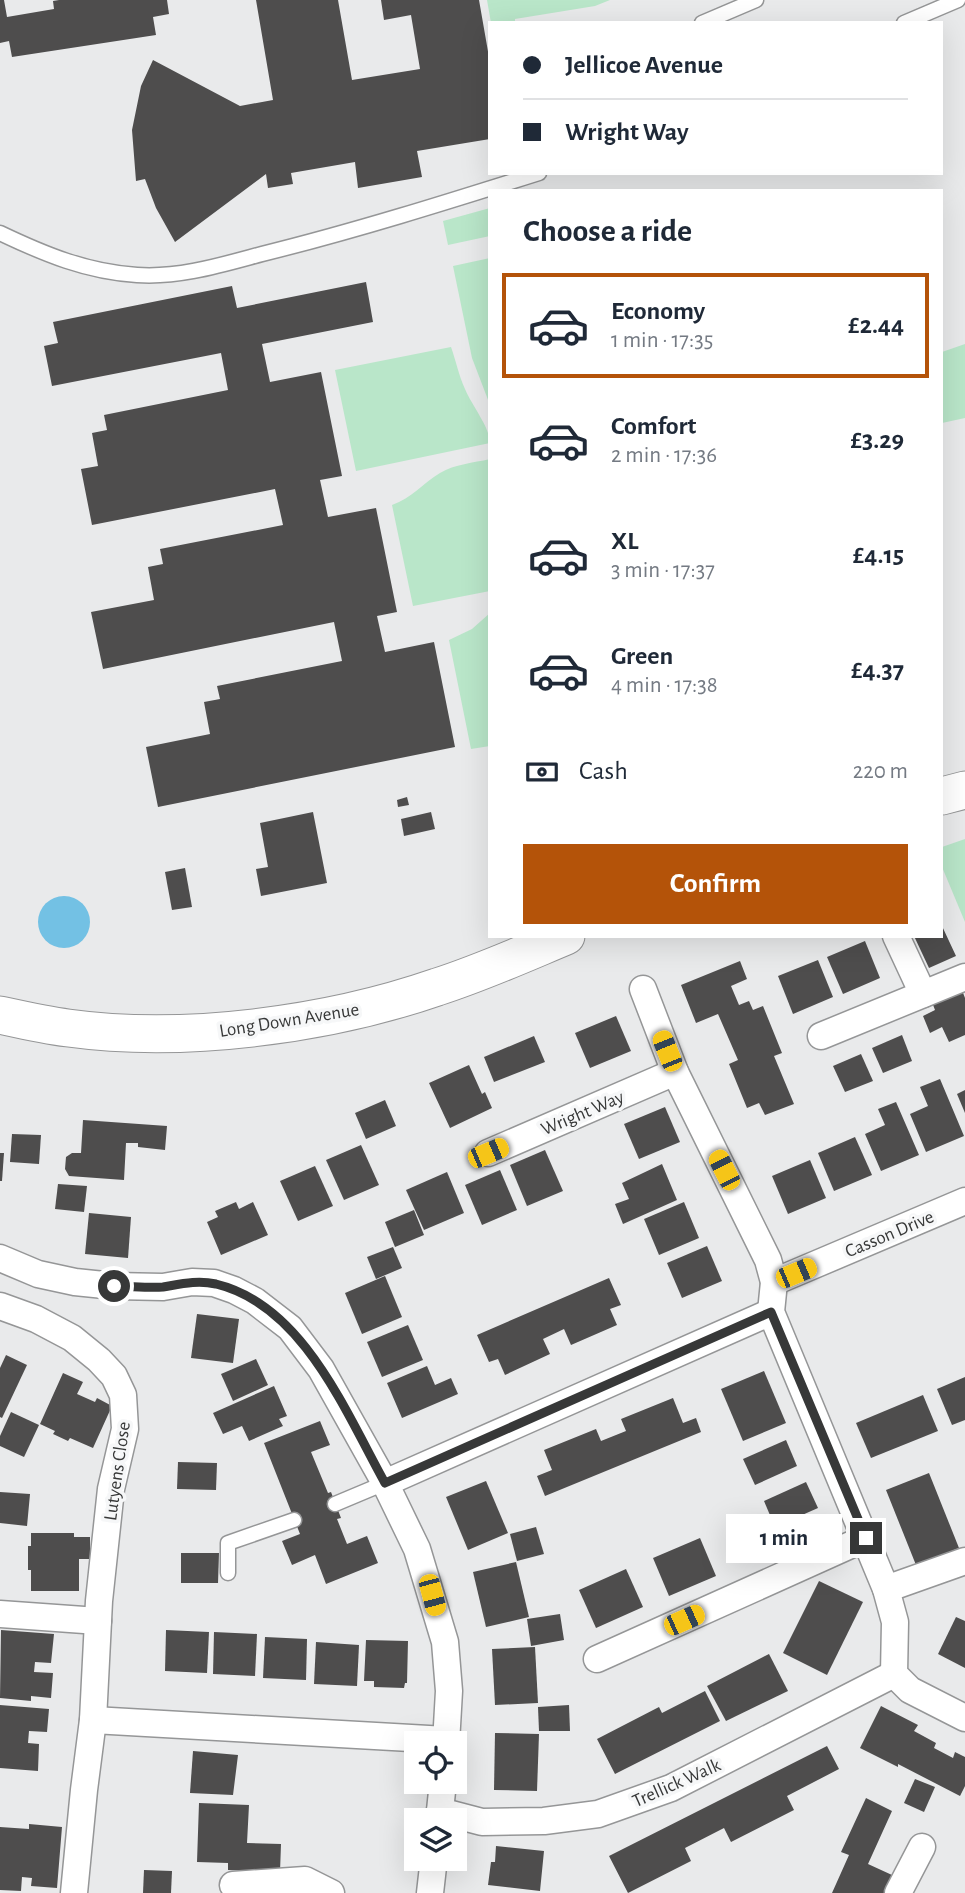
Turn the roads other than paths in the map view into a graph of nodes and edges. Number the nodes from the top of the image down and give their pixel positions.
1 (755, 0) edge
2 (958, 0) edge
3 (707, 21) edge
4 (909, 21) edge
5 (533, 175) edge
6 (488, 189) edge
7 (488, 189) edge
8 (0, 233) edge
9 (965, 790) edge
10 (943, 796) edge
11 (561, 938) edge
12 (897, 938) edge
13 (965, 977) edge
14 (643, 989) dead end
15 (923, 994) junction
16 (0, 1015) edge
17 (821, 1036) dead end
18 (675, 1072) junction
19 (488, 1153) dead end
20 (965, 1201) edge
21 (0, 1258) edge
22 (774, 1282) junction
23 (0, 1306) edge
24 (771, 1312) junction
25 (385, 1483) junction
26 (335, 1504) dead end
27 (294, 1520) dead end
28 (866, 1538) junction
29 (965, 1561) edge
30 (228, 1573) dead end
31 (886, 1589) junction
32 (0, 1614) edge
33 (99, 1621) junction
34 (597, 1659) dead end
35 (894, 1674) junction
36 (965, 1718) edge
37 (93, 1720) junction
38 (447, 1731) edge
39 (404, 1739) edge
40 (467, 1820) edge
41 (922, 1847) dead end
42 (433, 1871) edge
43 (233, 1885) dead end
44 (74, 1893) edge
45 (331, 1893) edge
46 (430, 1893) edge
47 (898, 1893) edge

1 - 3 lane
2 - 4 lane
5 - 6 lane
7 - 8 lane
9 - 10 street
11 - 16 street, Long Down Avenue
12 - 15 street
13 - 15 street
14 - 18 street
15 - 17 street
18 - 19 street, Wright Way
18 - 22 street
20 - 22 street, Casson Drive
21 - 25 street
22 - 24 street
23 - 33 street, Lutyens Close
24 - 25 street
24 - 28 street
25 - 26 lane
25 - 38 street
27 - 30 lane
28 - 31 street
28 - 34 street
29 - 31 street
31 - 35 street
32 - 33 street
33 - 37 street, Lutyens Close
35 - 36 street
35 - 40 street, Trellick Walk
37 - 39 street
37 - 44 street, Lutyens Close
41 - 47 street
42 - 46 street
43 - 45 street

